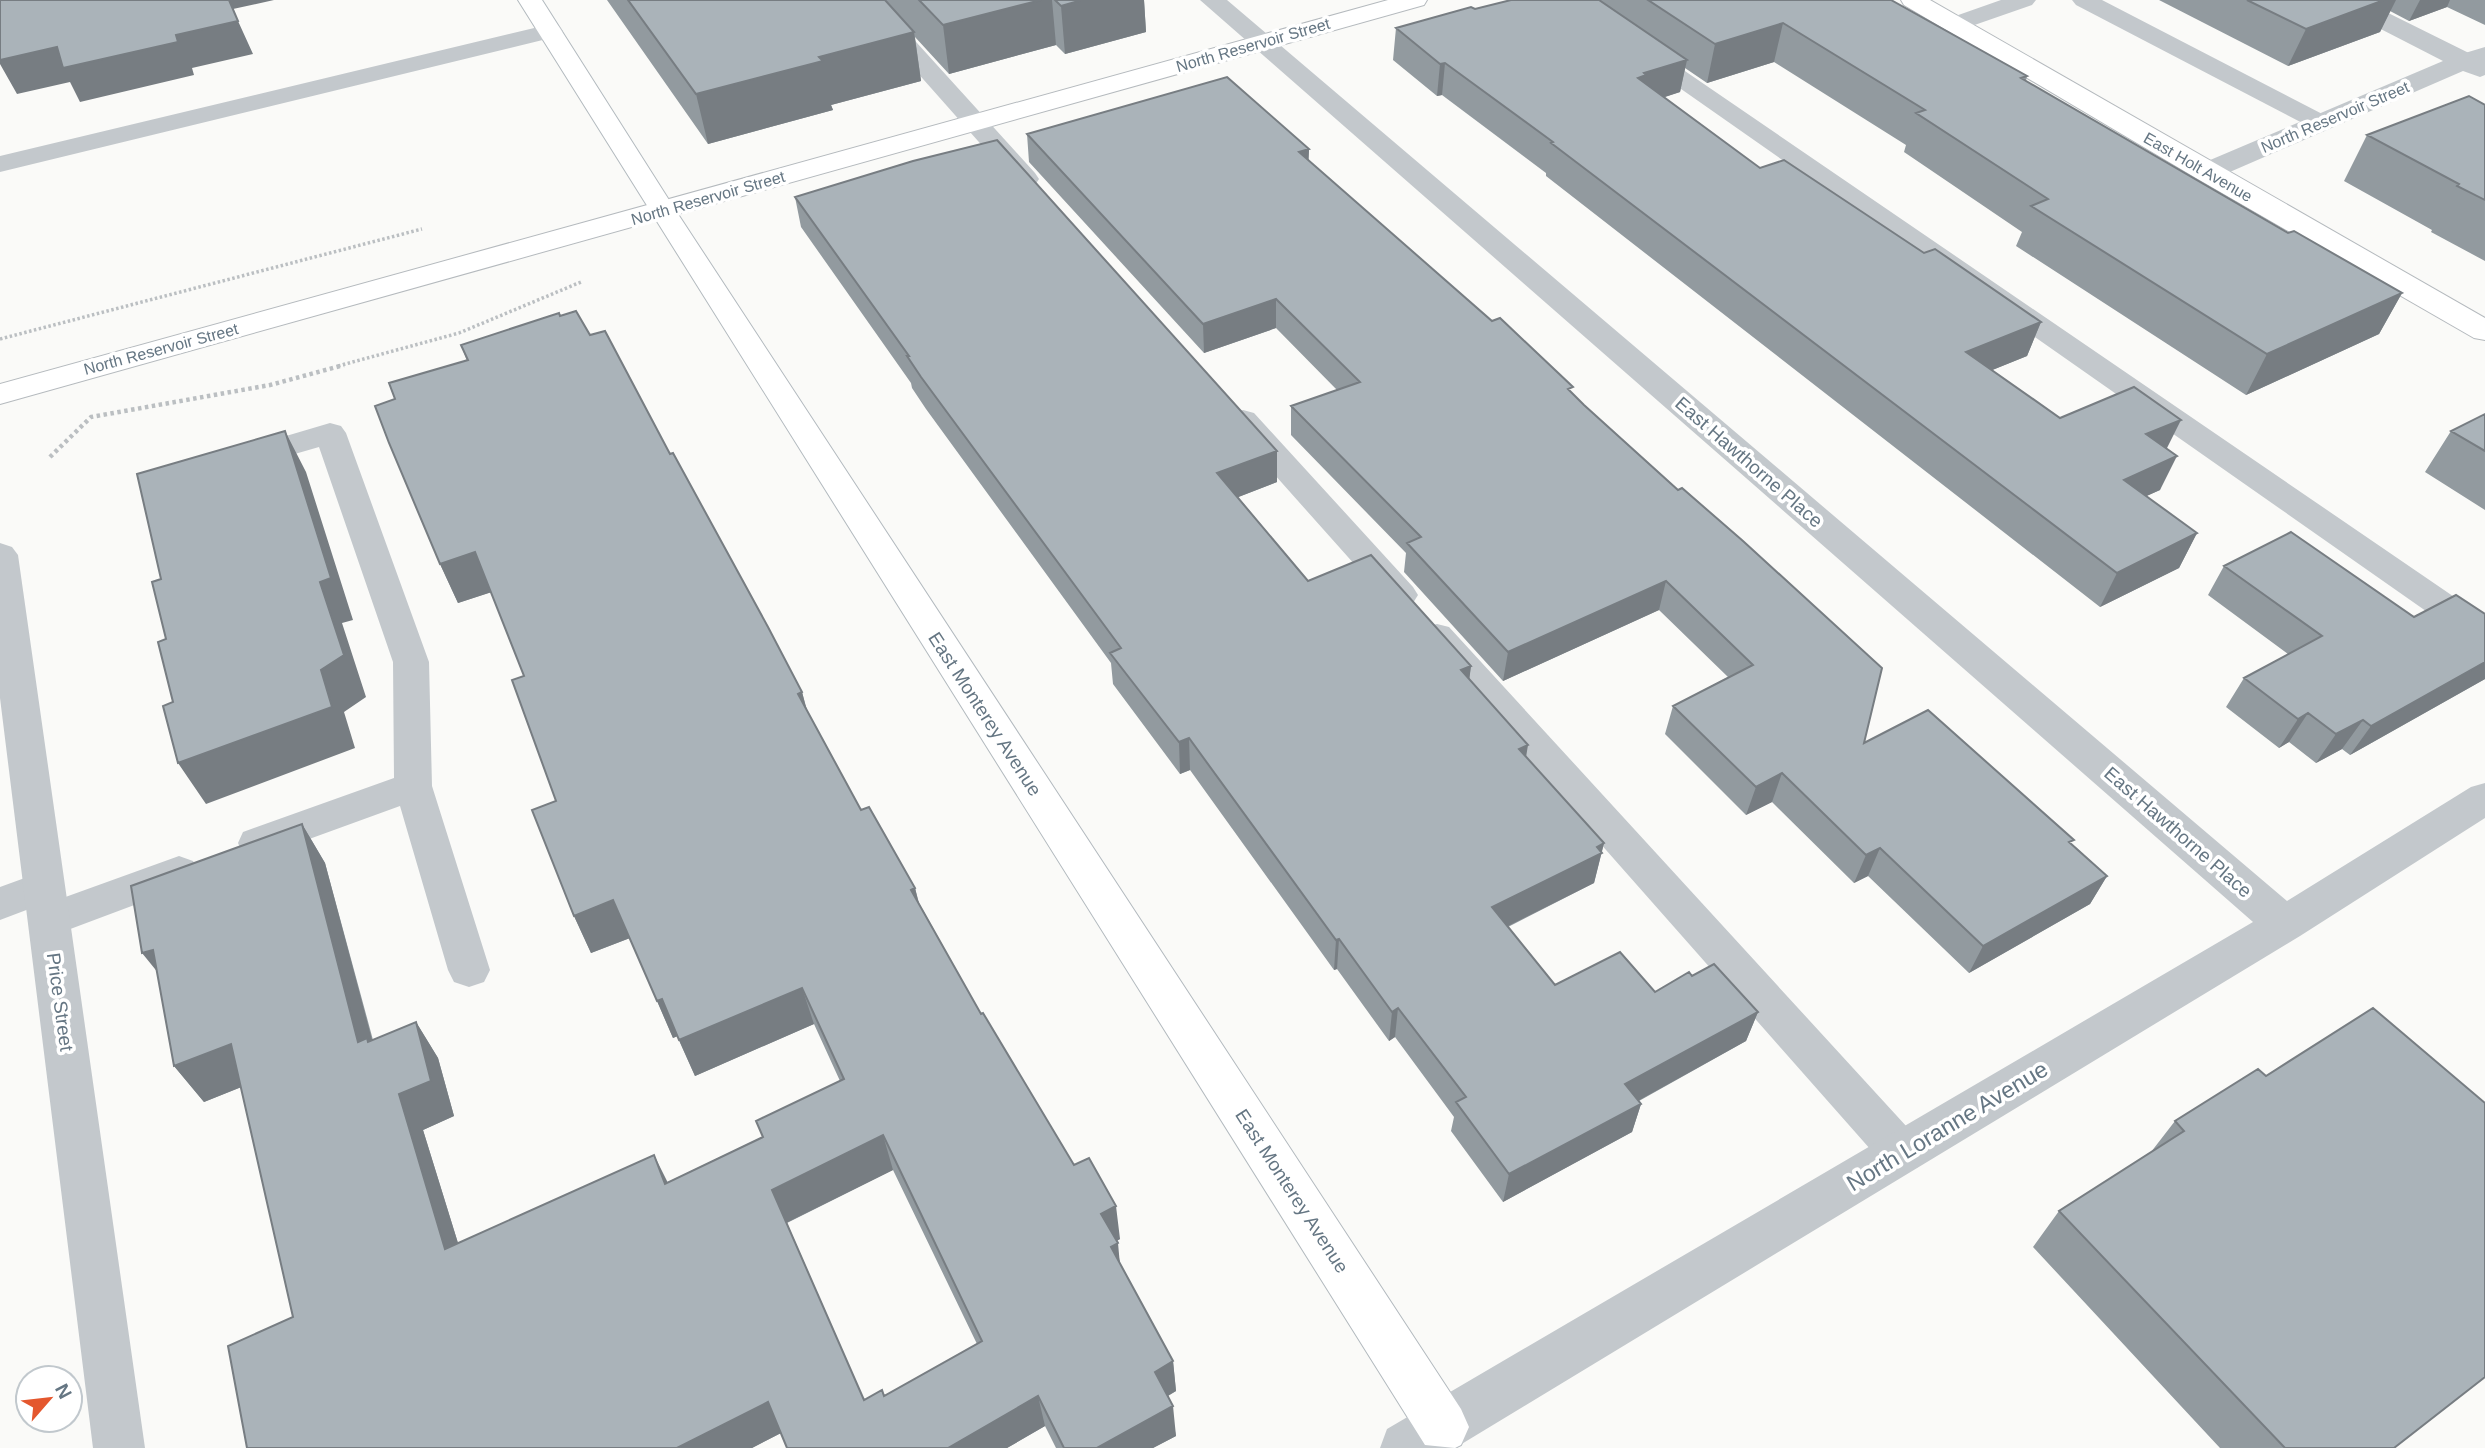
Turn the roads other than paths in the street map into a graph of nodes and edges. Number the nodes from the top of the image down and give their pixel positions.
1 (865, 0) edge
2 (1212, 0) edge
3 (1415, 0) edge
4 (1566, 0) edge
5 (1913, 0) edge
6 (2024, 0) edge
7 (2084, 0) edge
8 (2343, 0) edge
9 (541, 15) edge
10 (1955, 24) junction
11 (1262, 42) junction
12 (2478, 62) edge
13 (976, 123) junction
14 (2321, 123) junction
15 (0, 164) edge
16 (2206, 172) junction
17 (1051, 206) edge
18 (662, 211) junction
19 (2485, 331) edge
20 (1219, 393) edge
21 (0, 394) edge
22 (212, 467) edge
23 (0, 555) edge
24 (2485, 635) edge
25 (412, 786) junction
26 (2485, 798) edge
27 (47, 903) junction
28 (0, 904) edge
29 (2285, 924) junction
30 (469, 971) dead end
31 (1902, 1153) junction
32 (1425, 1437) edge
33 (119, 1448) edge

1 - 13 lane
2 - 11 street, East Hawthorne Place
3 - 11 main road, North Reservoir Street
4 - 24 lane
5 - 10 main road, East Holt Avenue
6 - 10 lane
7 - 14 lane
8 - 12 street
9 - 15 lane
9 - 18 main road, East Monterey Avenue
10 - 16 main road, East Holt Avenue
11 - 13 main road, North Reservoir Street
11 - 29 street, East Hawthorne Place
12 - 14 street, North Reservoir Street
13 - 17 lane
13 - 18 main road, North Reservoir Street
14 - 16 street, North Reservoir Street
16 - 19 main road, East Holt Avenue
18 - 21 main road, North Reservoir Street
18 - 32 main road, East Monterey Avenue
20 - 31 lane
22 - 25 lane
23 - 27 street, Price Street
25 - 27 lane
25 - 30 lane
26 - 29 street, North Loranne Avenue
27 - 28 lane
27 - 33 street, Price Street
29 - 31 street, North Loranne Avenue
31 - 32 street, North Loranne Avenue

